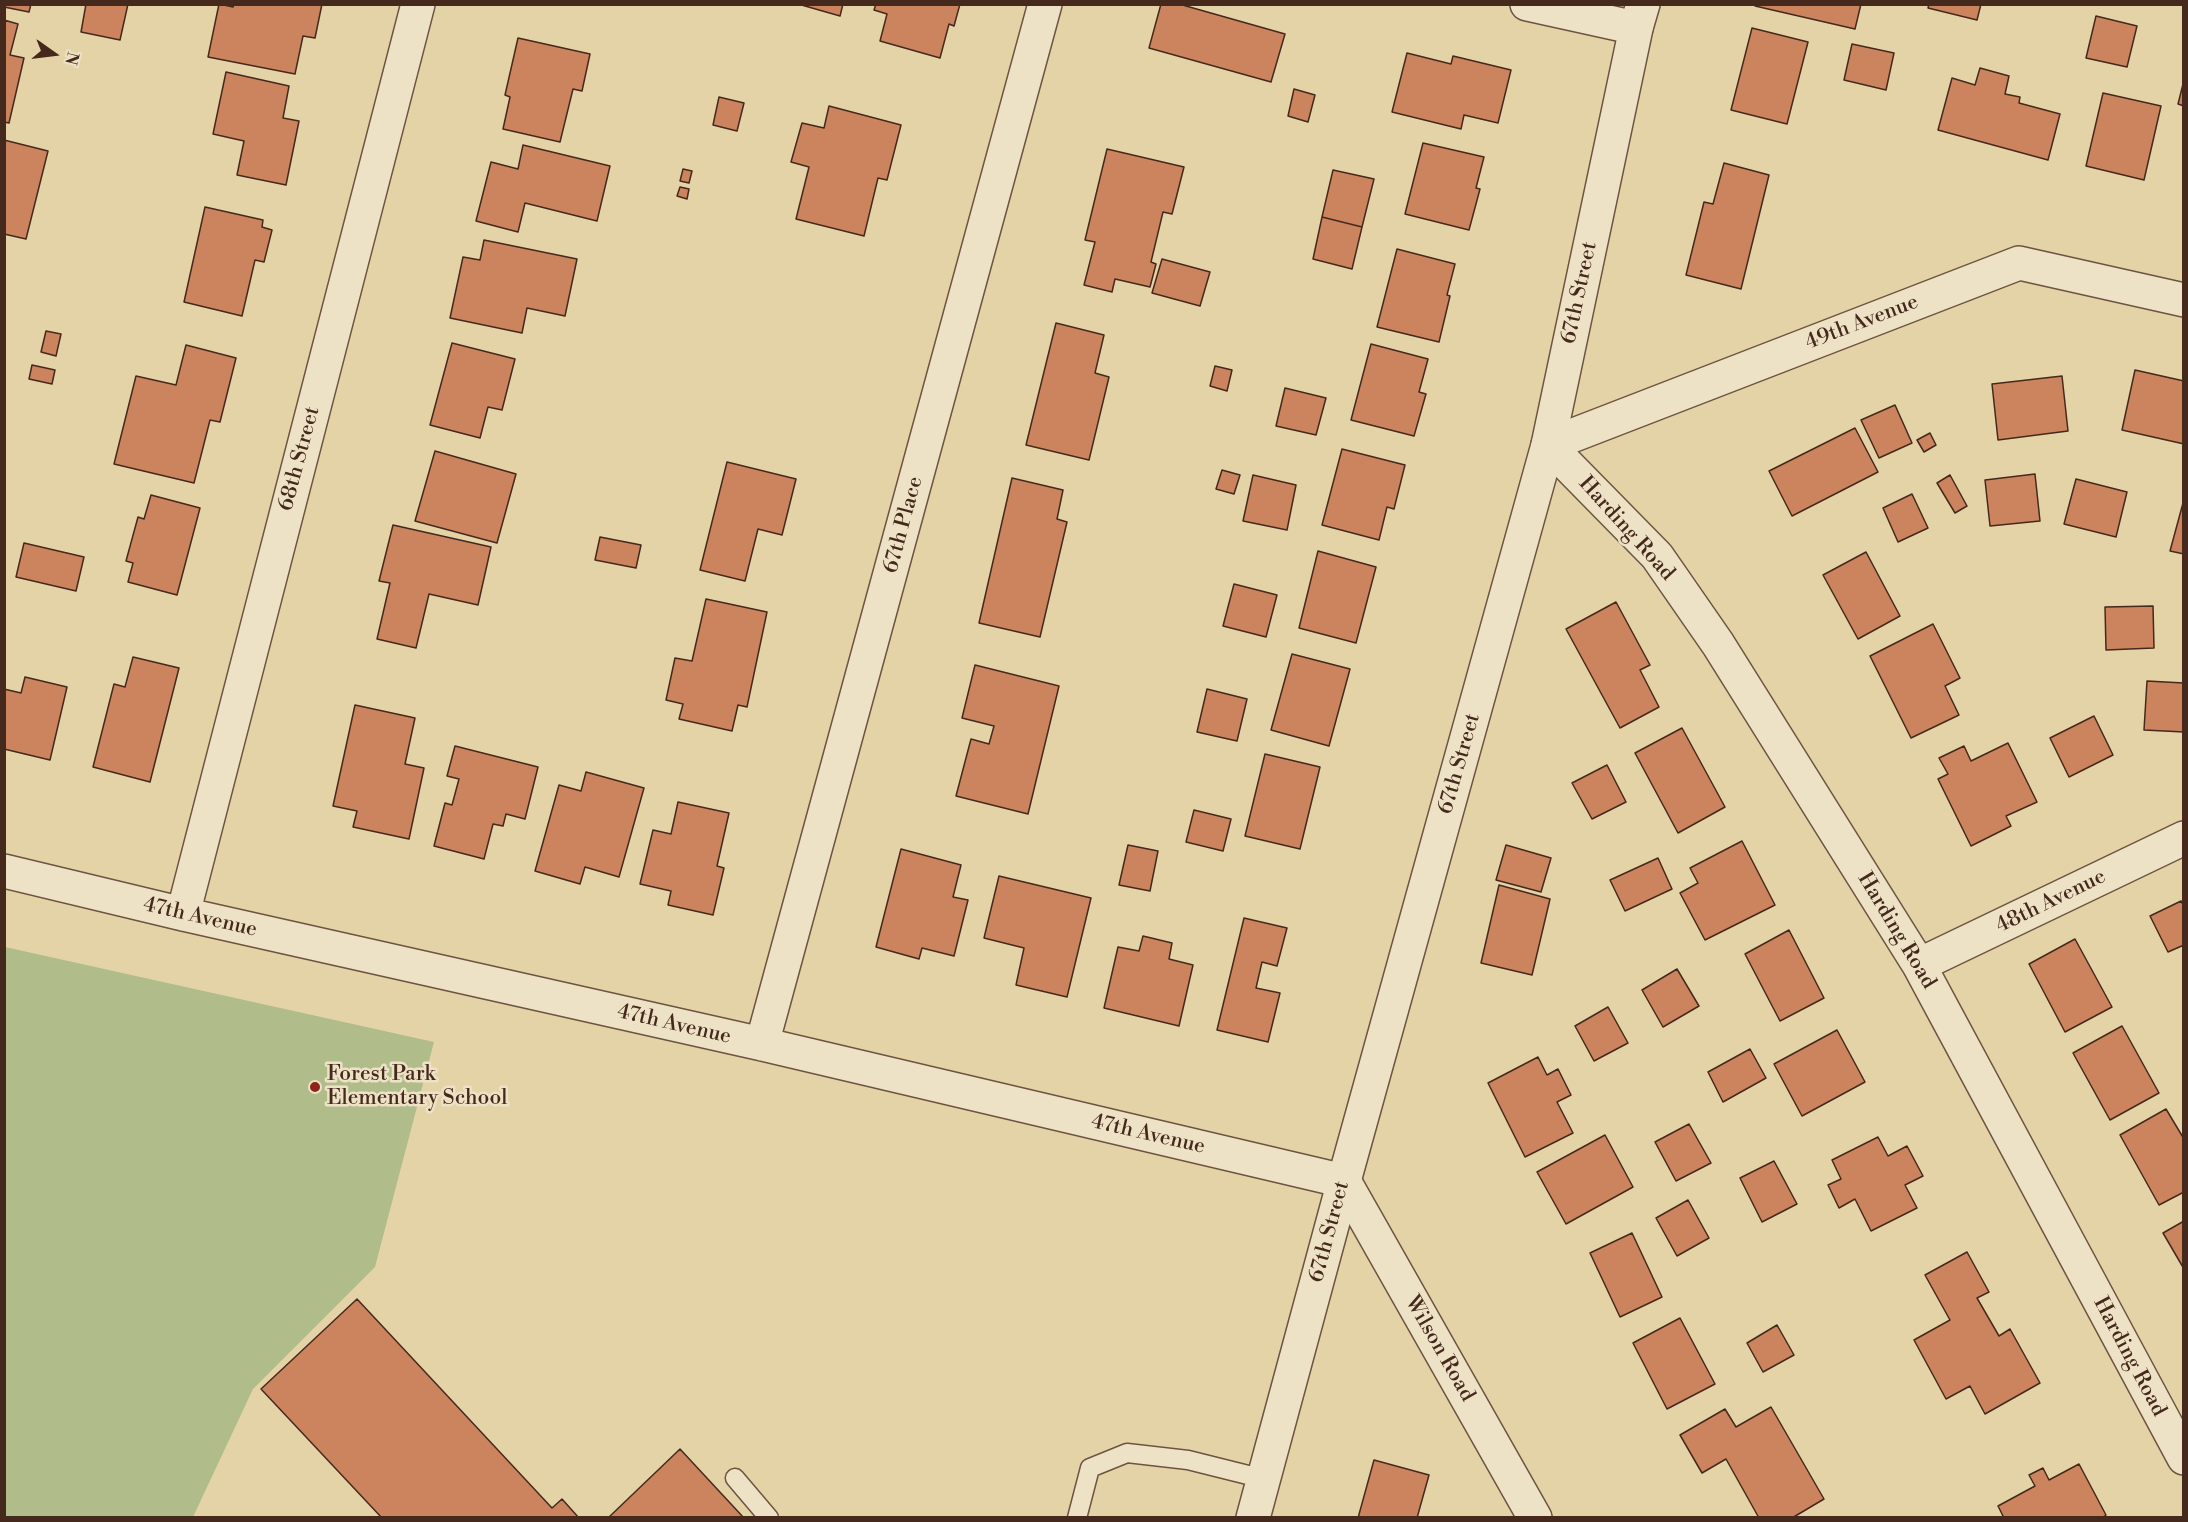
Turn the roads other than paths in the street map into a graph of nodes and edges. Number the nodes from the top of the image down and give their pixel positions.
1 (418, 4) edge
2 (1046, 4) edge
3 (1527, 4) edge
4 (1640, 16) edge
5 (2184, 300) edge
6 (1548, 445) junction
7 (2184, 838) edge
8 (4, 870) edge
9 (183, 914) junction
10 (1919, 965) junction
11 (762, 1044) junction
12 (1344, 1181) junction
13 (2184, 1458) edge
14 (735, 1478) dead end
15 (1264, 1479) junction
16 (769, 1518) edge
17 (1077, 1518) edge
18 (1253, 1518) edge
19 (1535, 1518) edge

1 - 9 street, 68th Street
2 - 11 street, 67th Place
3 - 4 street
4 - 6 street, 67th Street
5 - 6 street, 49th Avenue
6 - 10 street, Harding Road
6 - 12 street, 67th Street
7 - 10 street, 48th Avenue
8 - 9 street, 47th Avenue
9 - 11 street, 47th Avenue
10 - 13 street, Harding Road
11 - 12 street, 47th Avenue
12 - 15 street, 67th Street
12 - 19 street, Wilson Road
14 - 16 lane
15 - 17 lane
15 - 18 street, 67th Street

